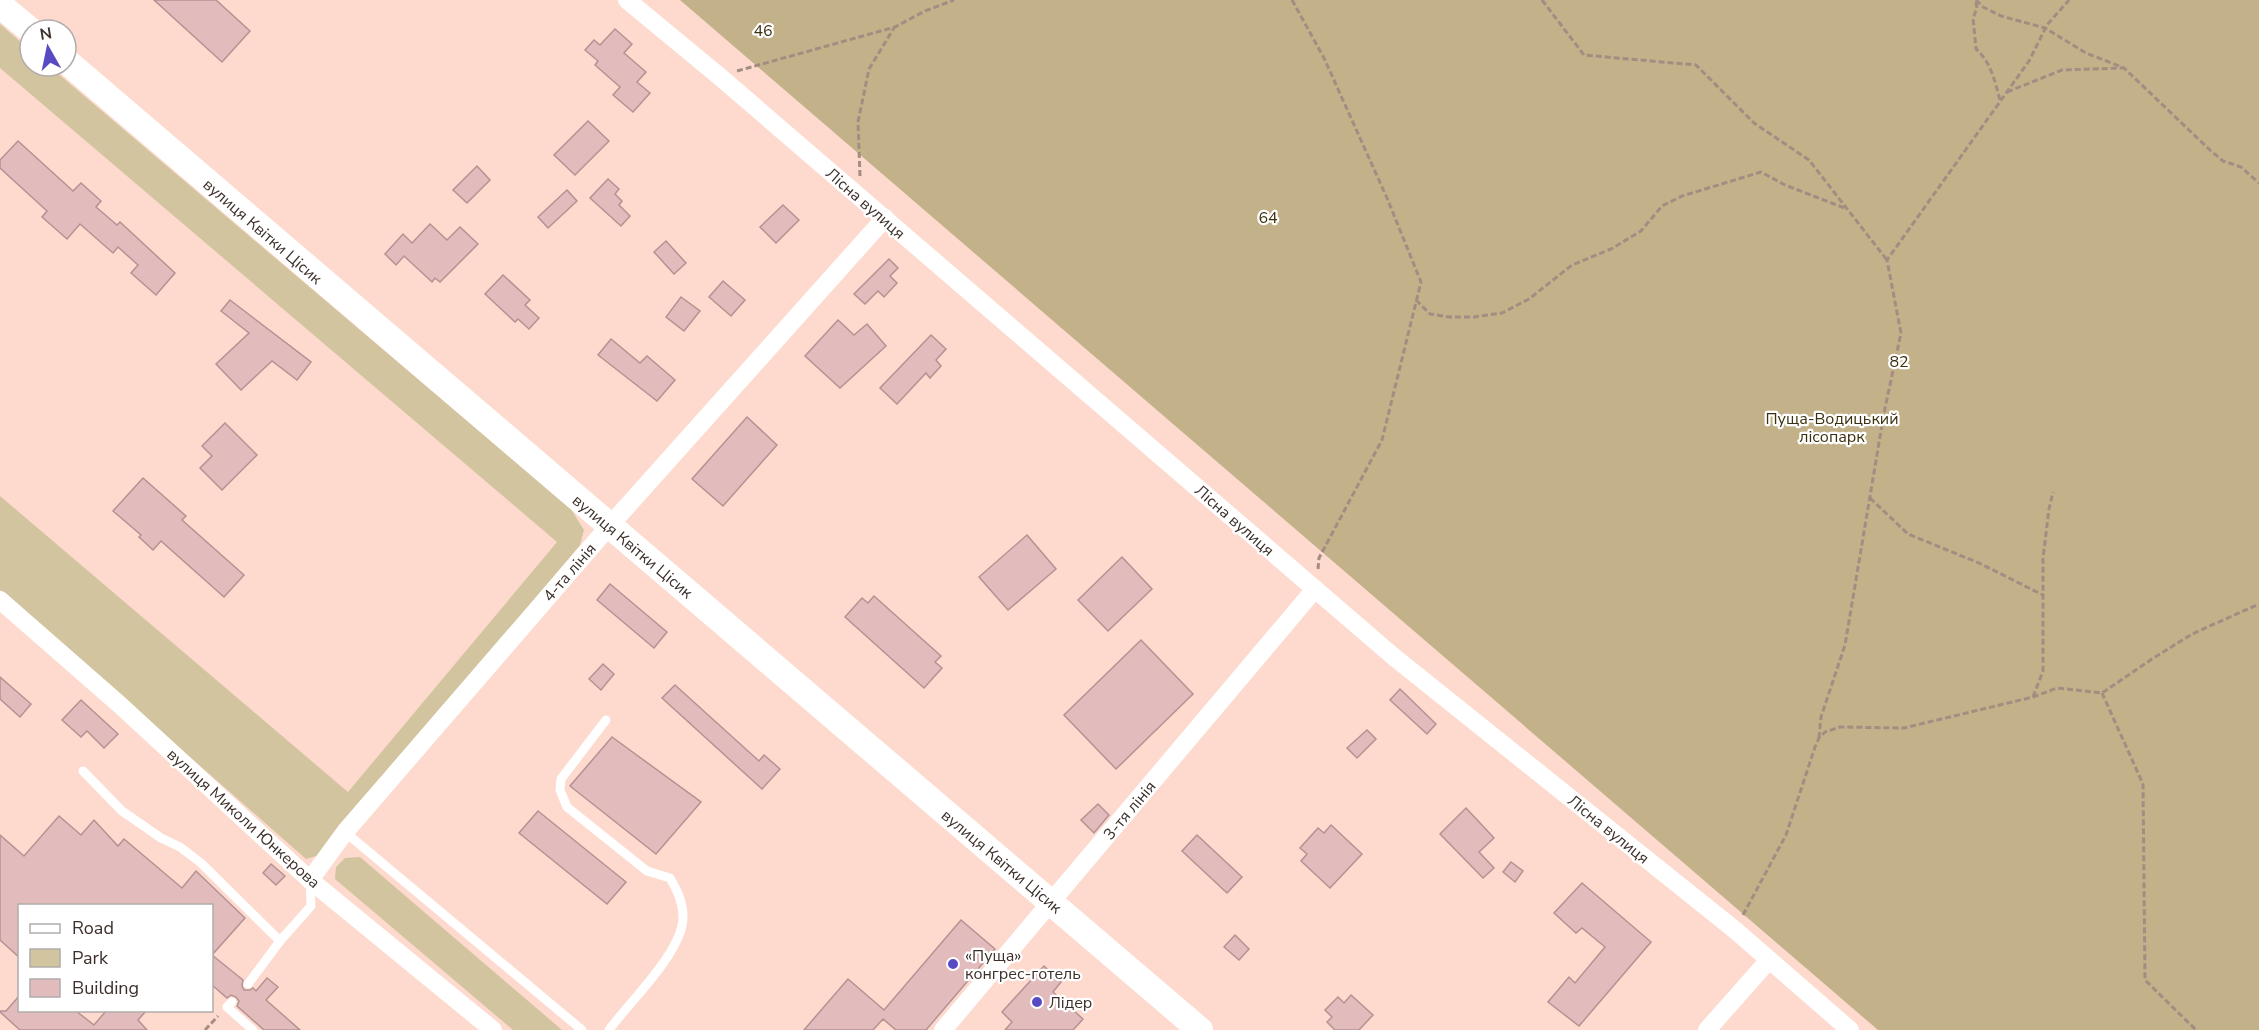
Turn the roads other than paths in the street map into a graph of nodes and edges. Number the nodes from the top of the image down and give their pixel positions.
1 (627, 0) edge
2 (0, 5) edge
3 (18, 20) edge
4 (78, 71) edge
5 (885, 219) junction
6 (609, 526) junction
7 (1315, 589) junction
8 (0, 600) edge
9 (606, 720) dead end
10 (84, 771) dead end
11 (345, 832) junction
12 (310, 880) junction
13 (1051, 903) junction
14 (280, 941) junction
15 (1769, 960) junction
16 (248, 984) dead end
17 (229, 1005) road end
18 (253, 1030) edge
19 (493, 1030) edge
20 (582, 1030) edge
21 (609, 1030) edge
22 (942, 1030) edge
23 (1200, 1030) edge
24 (1707, 1030) edge
25 (1850, 1030) edge

1 - 5 street, Лісна вулиця
2 - 3 street
4 - 6 street, вулиця Квітки Цісик
5 - 6 street, 4-та лінія
5 - 7 street, Лісна вулиця
6 - 11 street, 4-та лінія
6 - 13 street, вулиця Квітки Цісик
7 - 13 street, 3-тя лінія
7 - 15 street, Лісна вулиця
8 - 12 street, вулиця Миколи Юнкерова
9 - 21 lane
10 - 14 lane
11 - 12 street, 4-та лінія
11 - 20 lane
12 - 14 lane
12 - 19 street, вулиця Миколи Юнкерова
13 - 22 street, 3-тя лінія
13 - 23 street, вулиця Квітки Цісик
14 - 16 lane
15 - 24 street
15 - 25 street, Лісна вулиця
17 - 18 lane

